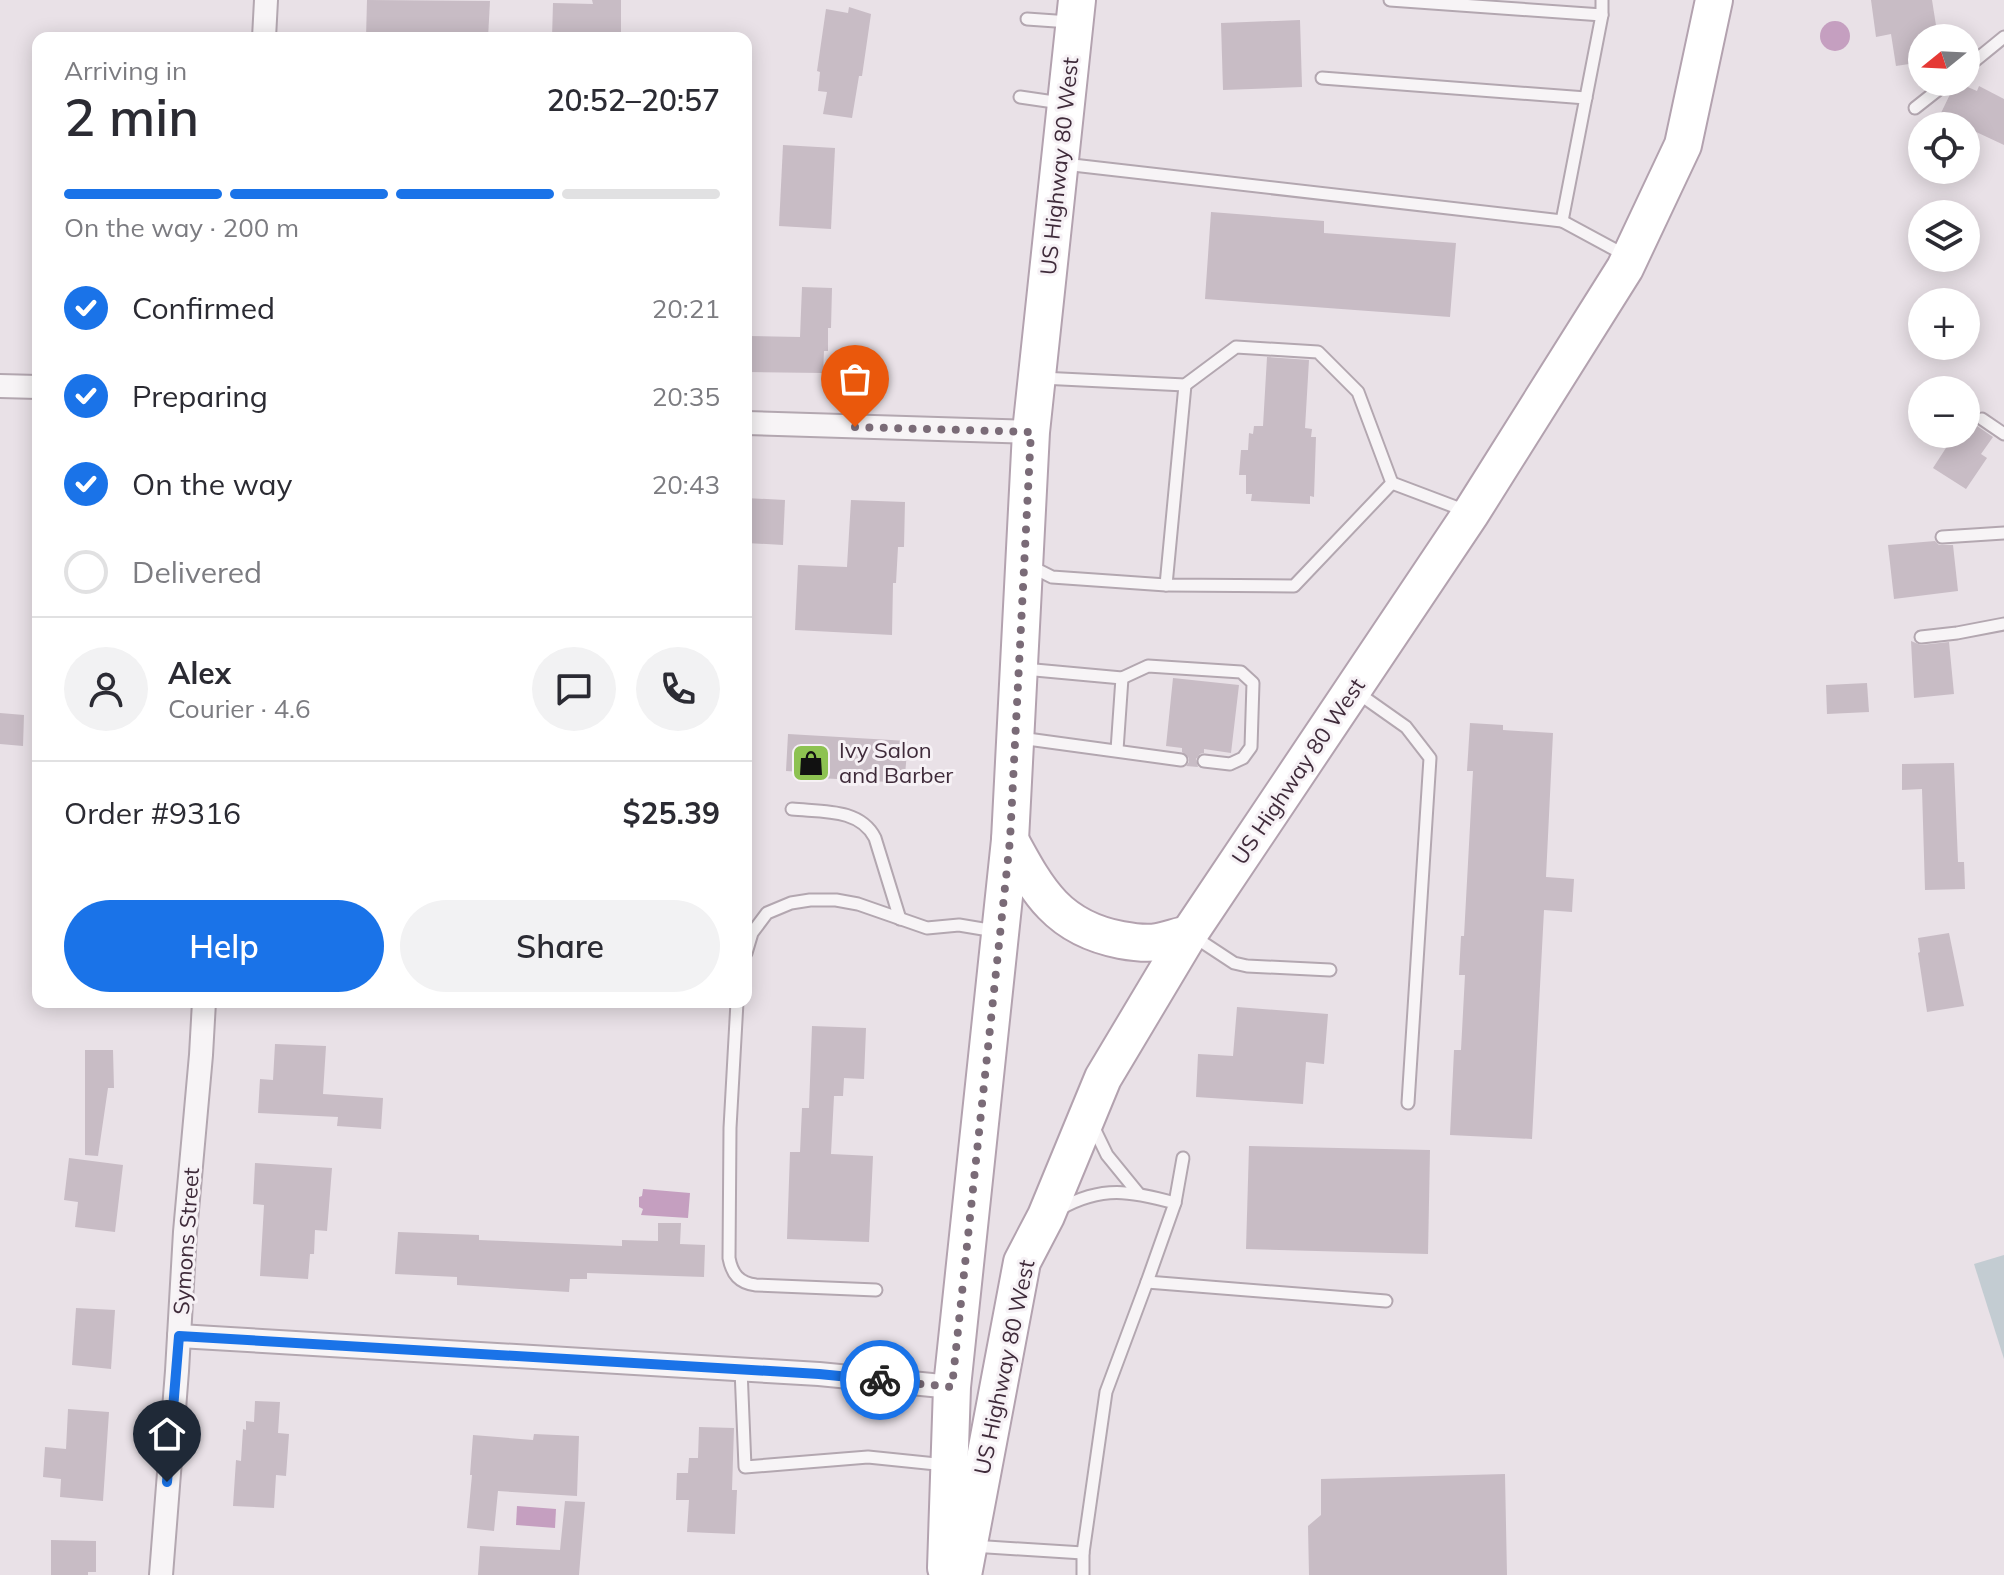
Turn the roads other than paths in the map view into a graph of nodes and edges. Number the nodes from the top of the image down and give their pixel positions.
1 (266, 0) edge
2 (1390, 0) edge
3 (1602, 0) edge
4 (1714, 0) edge
5 (1076, 11) edge
6 (1602, 15) junction
7 (1027, 19) dead end
8 (264, 32) edge
9 (2004, 37) edge
10 (1980, 57) edge
11 (1322, 78) dead end
12 (1930, 96) edge
13 (1020, 97) dead end
14 (1586, 98) junction
15 (1066, 104) junction
16 (1915, 108) dead end
17 (1059, 163) junction
18 (1562, 221) junction
19 (1630, 257) junction
20 (1037, 377) junction
21 (1185, 385) junction
22 (0, 386) edge
23 (32, 387) edge
24 (1982, 419) dead end
25 (752, 423) edge
26 (1031, 432) junction
27 (2004, 434) edge
28 (1392, 483) junction
29 (1471, 513) junction
30 (2004, 533) edge
31 (1942, 537) dead end
32 (1024, 563) junction
33 (1166, 585) junction
34 (2004, 624) edge
35 (1921, 637) dead end
36 (1019, 668) junction
37 (1122, 678) junction
38 (1353, 689) junction
39 (1015, 737) junction
40 (1117, 750) junction
41 (1181, 760) dead end
42 (1204, 761) dead end
43 (792, 809) dead end
44 (1010, 840) junction
45 (900, 919) junction
46 (1000, 932) junction
47 (752, 933) edge
48 (1189, 934) junction
49 (1330, 970) dead end
50 (204, 1008) edge
51 (737, 1008) edge
52 (1408, 1103) dead end
53 (1088, 1111) junction
54 (1183, 1158) dead end
55 (1138, 1193) junction
56 (1175, 1203) junction
57 (1046, 1216) junction
58 (1147, 1282) junction
59 (876, 1290) dead end
60 (1386, 1301) dead end
61 (179, 1336) junction
62 (741, 1369) junction
63 (952, 1387) junction
64 (949, 1466) junction
65 (1083, 1553) junction
66 (956, 1559) edge
67 (161, 1575) edge
68 (1083, 1575) edge

1 - 8 street
2 - 6 lane
3 - 6 lane
4 - 19 main road, US Highway 80 West
5 - 7 lane
5 - 15 main road, US Highway 80 West
6 - 14 lane
9 - 10 lane
11 - 14 lane
12 - 16 lane
13 - 15 lane
14 - 18 lane
15 - 17 main road, US Highway 80 West
17 - 18 lane
17 - 20 main road, US Highway 80 West
18 - 19 lane
19 - 29 main road, US Highway 80 West
20 - 21 lane
20 - 26 main road, US Highway 80 West
21 - 28 lane
21 - 33 lane
22 - 23 street
24 - 27 lane
25 - 26 street
26 - 32 main road, US Highway 80 West
28 - 29 lane
28 - 33 lane
29 - 38 main road, US Highway 80 West
30 - 31 lane
32 - 33 lane
32 - 36 main road, US Highway 80 West
34 - 35 lane
36 - 37 lane
36 - 39 main road, US Highway 80 West
37 - 40 lane
37 - 42 lane
38 - 48 main road, US Highway 80 West
38 - 52 lane
39 - 40 lane
39 - 44 main road, US Highway 80 West
40 - 41 lane
43 - 45 lane
44 - 46 main road, US Highway 80 West
44 - 48 main road
45 - 46 lane
45 - 47 lane
46 - 63 main road, US Highway 80 West
48 - 49 lane
48 - 53 main road, US Highway 80 West
50 - 61 street, Symons Street
51 - 59 lane
53 - 55 lane
53 - 57 main road, US Highway 80 West
54 - 56 lane
55 - 56 lane
55 - 57 lane
56 - 58 lane
57 - 66 main road, US Highway 80 West
58 - 60 lane
58 - 65 lane
61 - 62 street
61 - 67 street, Symons Street
62 - 63 street
62 - 64 lane
63 - 64 main road, US Highway 80 West
64 - 66 main road, US Highway 80 West
65 - 66 lane
65 - 68 lane

